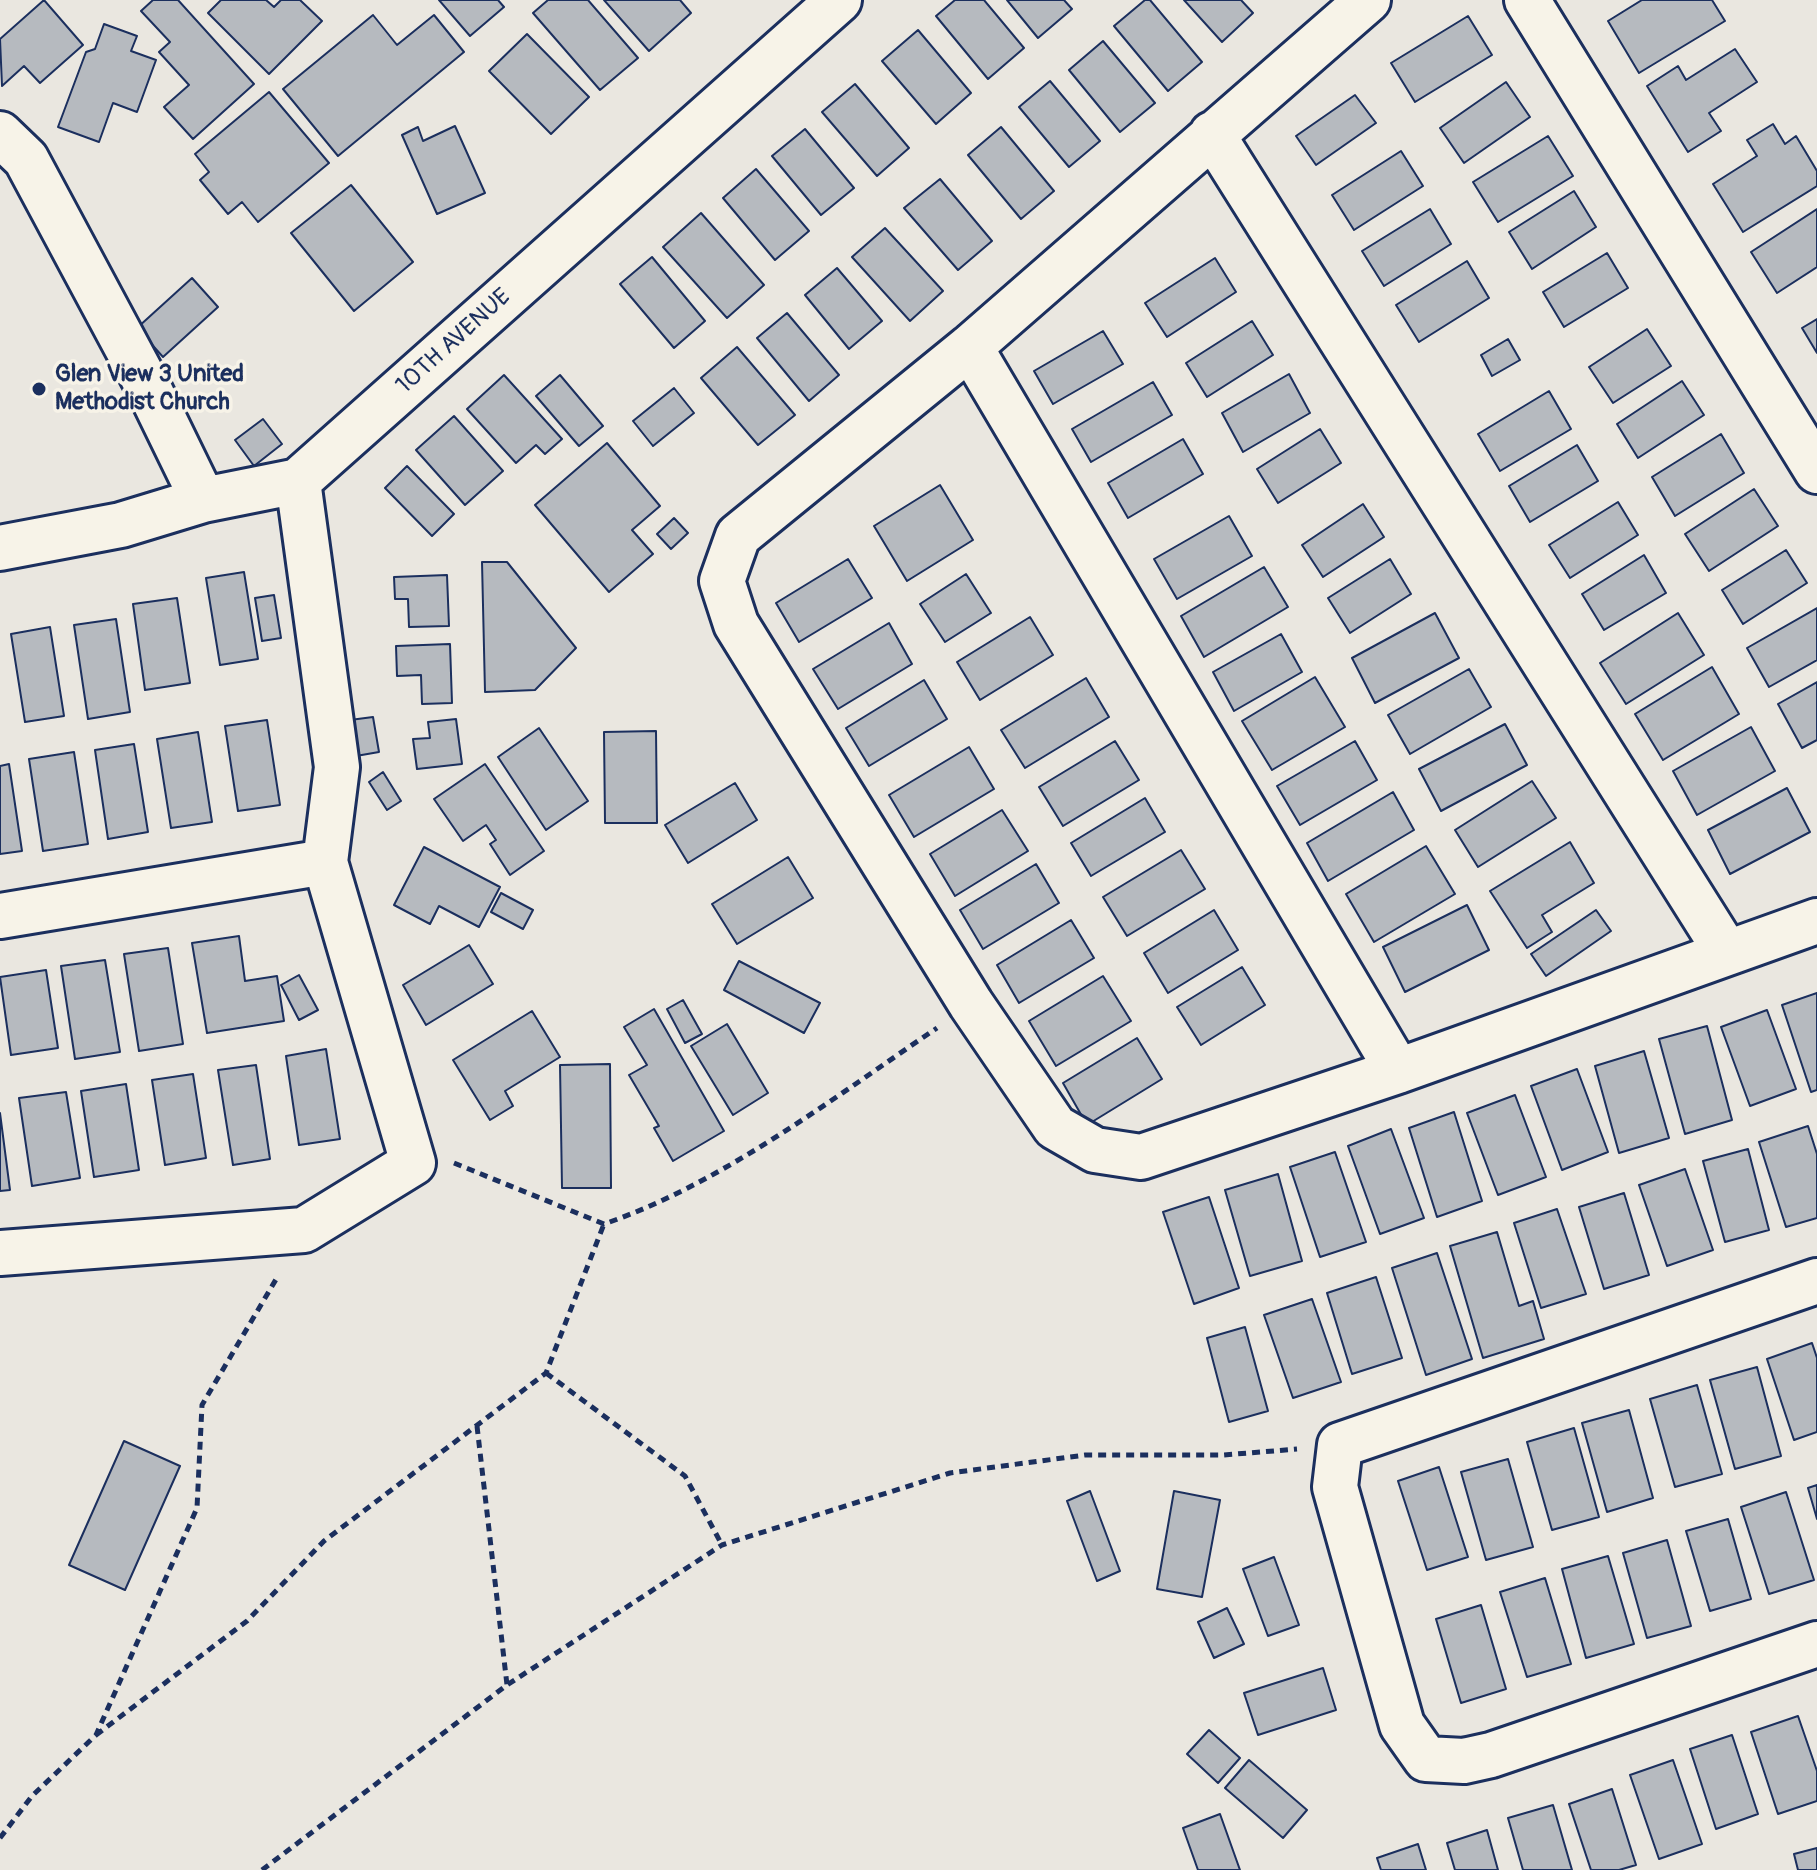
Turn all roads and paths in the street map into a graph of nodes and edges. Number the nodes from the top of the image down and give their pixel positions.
1 (839, 0) edge
2 (1368, 0) edge
3 (1527, 0) edge
4 (0, 134) edge
5 (1212, 134) junction
6 (970, 347) junction
7 (1817, 471) edge
8 (298, 481) junction
9 (203, 500) junction
10 (0, 548) edge
11 (325, 862) junction
12 (0, 916) edge
13 (1817, 921) edge
14 (1727, 953) junction
15 (971, 1004) junction
16 (1398, 1071) junction
17 (413, 1163) junction
18 (604, 1224) junction
19 (304, 1230) junction
20 (0, 1253) edge
21 (1817, 1281) edge
22 (546, 1373) junction
23 (477, 1426) junction
24 (1340, 1445) junction
25 (722, 1545) junction
26 (1817, 1644) edge
27 (507, 1685) junction
28 (96, 1735) junction
29 (0, 1838) edge
30 (262, 1870) edge

1 - 8 street, 10TH AVENUE
2 - 5 street
3 - 7 street
4 - 9 street
5 - 6 street
5 - 14 street
6 - 15 street
6 - 16 street
8 - 9 street
8 - 11 street
9 - 10 street
11 - 12 street
11 - 17 street
13 - 14 street
14 - 16 street
15 - 16 street
15 - 18 path
17 - 18 path
17 - 19 street
18 - 22 path
19 - 20 street
19 - 28 path
21 - 24 street
22 - 23 path
22 - 25 path
23 - 27 path
23 - 28 path
24 - 25 path
24 - 26 street
25 - 27 path
27 - 30 path
28 - 29 path

